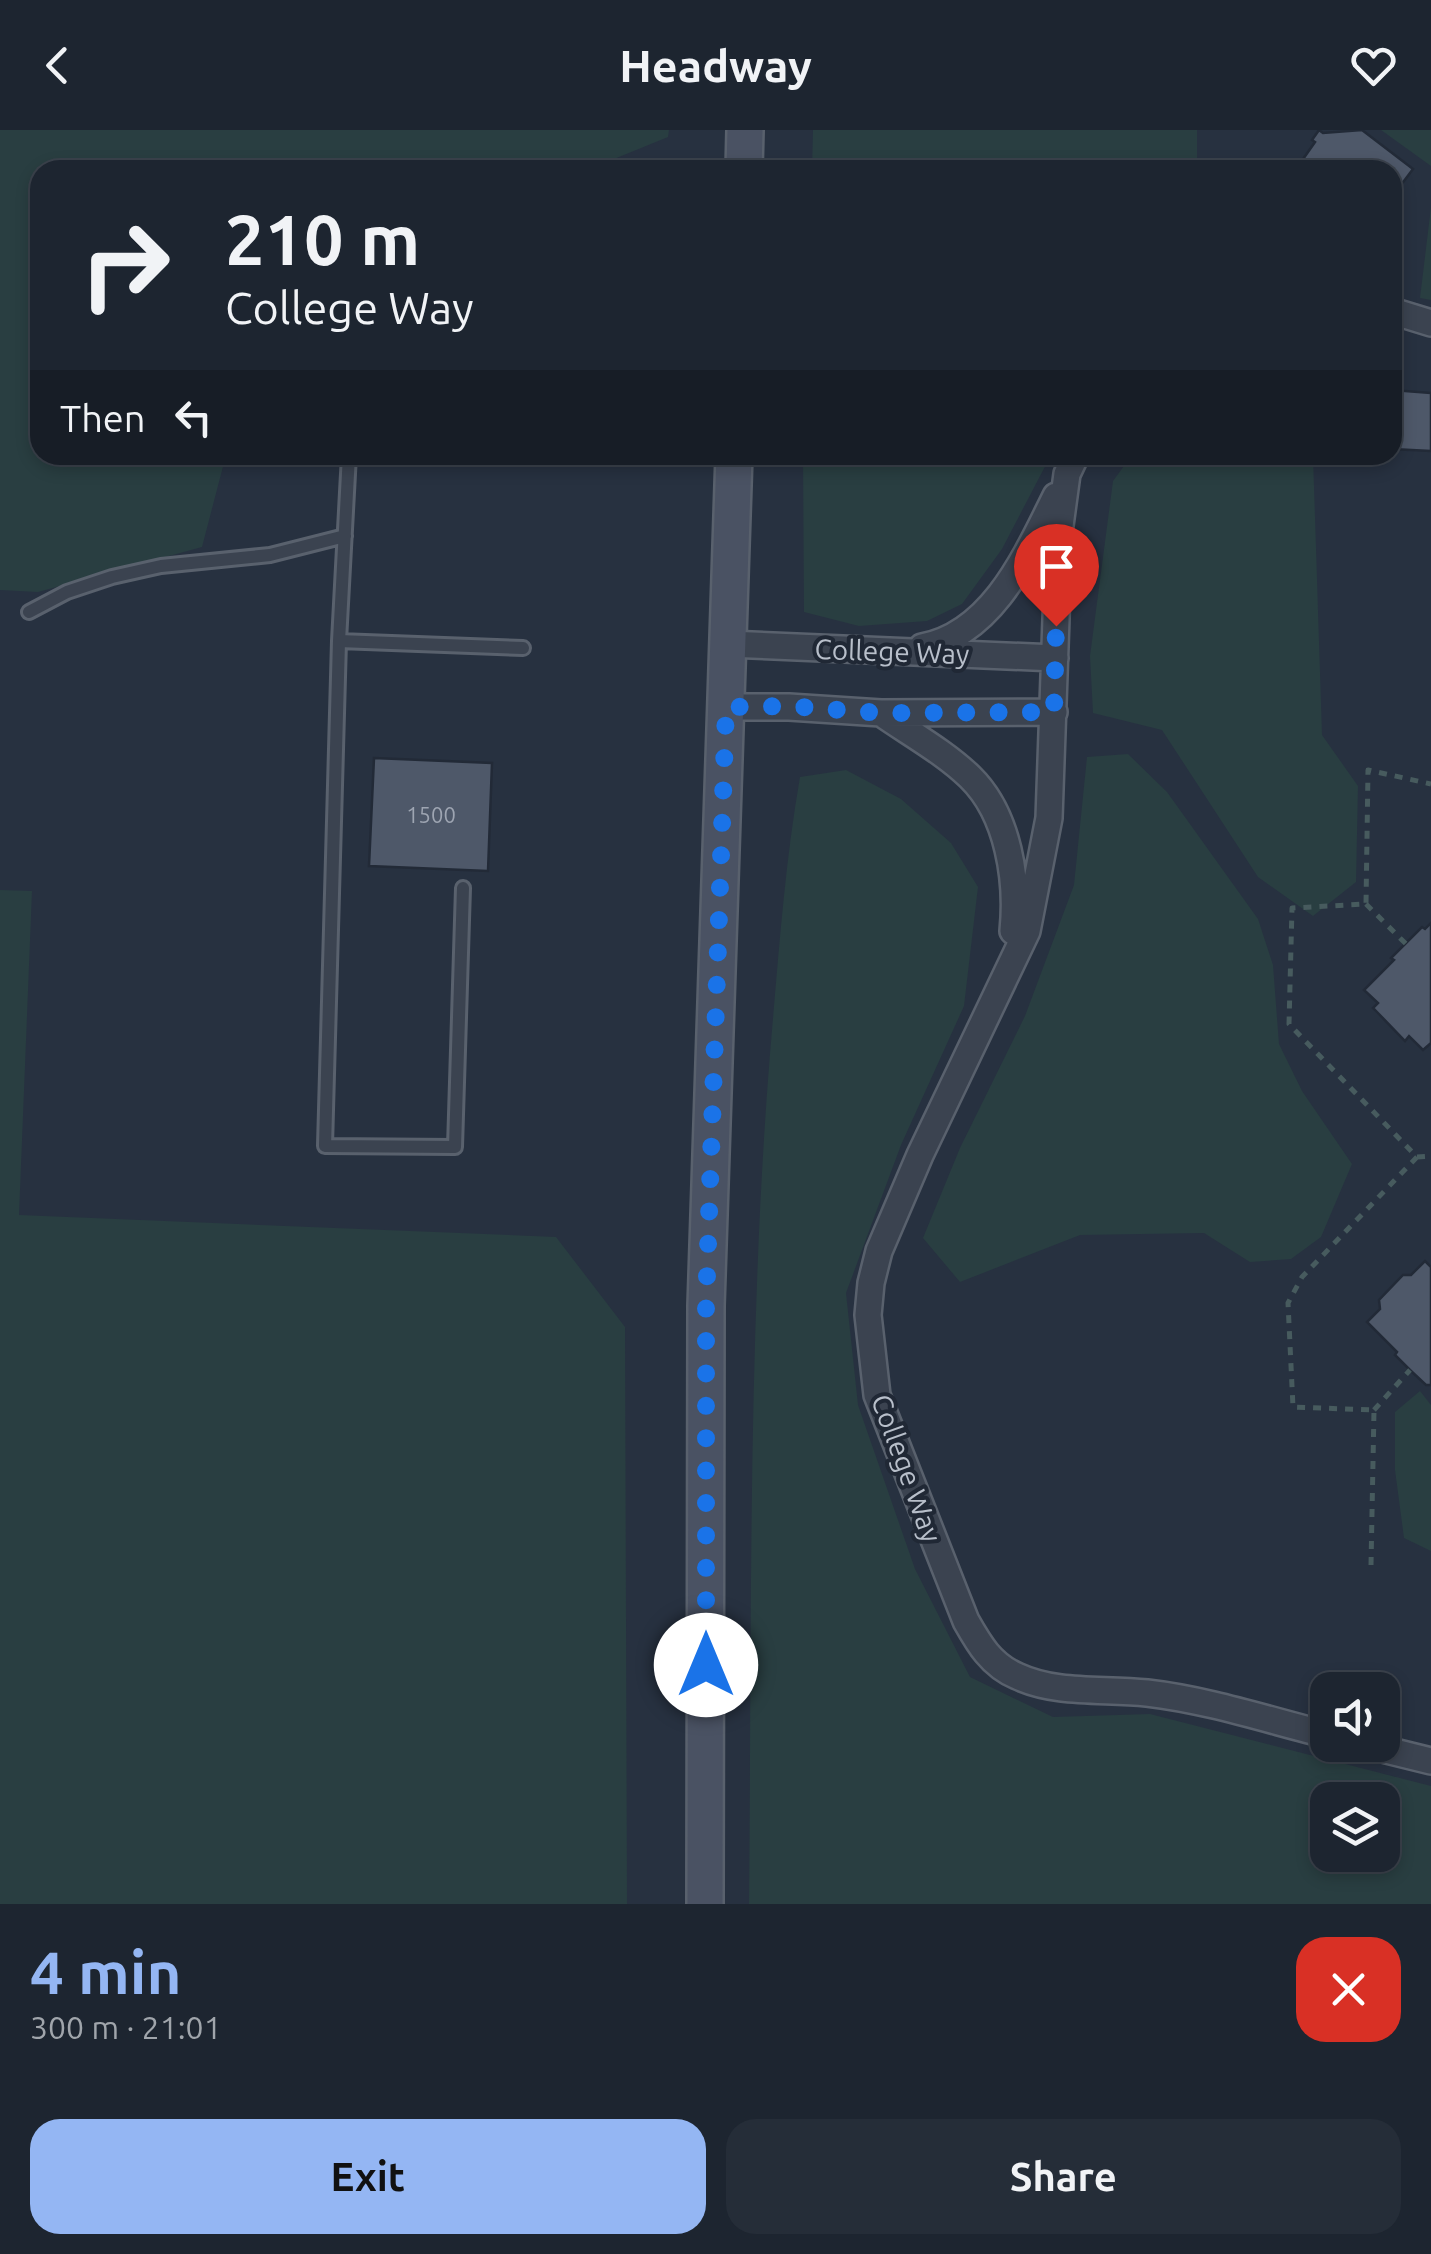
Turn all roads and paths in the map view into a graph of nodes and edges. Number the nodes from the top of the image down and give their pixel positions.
1 (745, 130) edge
2 (744, 160) edge
3 (1402, 315) edge
4 (1431, 323) edge
5 (349, 465) edge
6 (734, 465) edge
7 (1071, 465) edge
8 (1072, 465) edge
9 (345, 536) junction
10 (29, 612) dead end
11 (339, 641) junction
12 (728, 644) junction
13 (524, 648) dead end
14 (899, 651) junction
15 (1055, 658) junction
16 (726, 707) junction
17 (1054, 712) junction
18 (881, 713) junction
19 (1431, 784) edge
20 (463, 888) dead end
21 (1366, 904) junction
22 (1406, 944) dead end
23 (1008, 975) junction
24 (1417, 1156) junction
25 (1431, 1156) edge
26 (1410, 1370) dead end
27 (1374, 1410) junction
28 (1371, 1565) dead end
29 (1310, 1732) edge
30 (1400, 1754) edge
31 (1431, 1762) edge
32 (706, 1904) edge

1 - 2 main road
3 - 4 street
5 - 9 lane
6 - 12 main road
7 - 14 street
8 - 15 street, College Way
9 - 10 lane
9 - 11 lane
11 - 13 lane
11 - 20 lane
12 - 14 street, College Way
12 - 16 main road
14 - 15 street, College Way
15 - 17 street, College Way
16 - 18 street
16 - 32 main road
17 - 18 street
17 - 23 street, College Way
18 - 23 street
19 - 21 path
21 - 22 path
21 - 24 path
23 - 29 street, College Way
24 - 25 path
24 - 27 path
26 - 27 path
27 - 28 path
30 - 31 street

